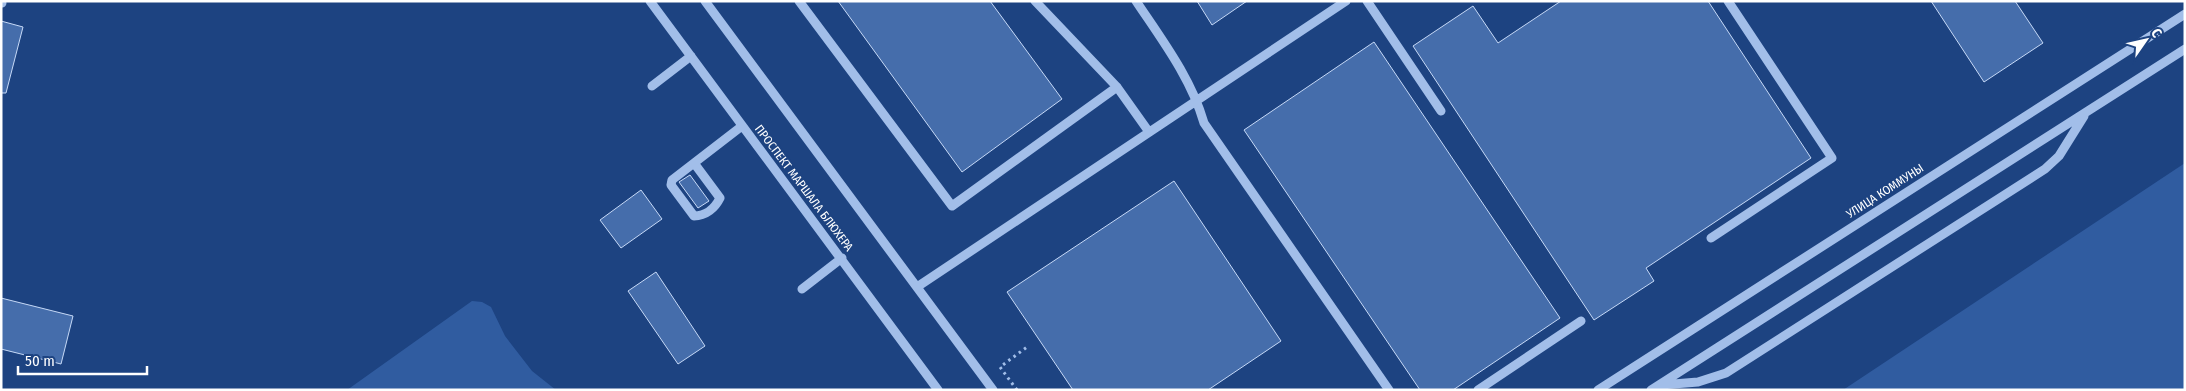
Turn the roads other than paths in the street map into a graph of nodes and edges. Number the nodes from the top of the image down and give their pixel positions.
1 (650, 1) edge
2 (705, 1) edge
3 (800, 1) edge
4 (1035, 1) edge
5 (1136, 1) edge
6 (1346, 1) edge
7 (1367, 1) edge
8 (1728, 1) edge
9 (2185, 14) edge
10 (2185, 49) edge
11 (691, 56) junction
12 (652, 86) dead end
13 (1117, 87) junction
14 (1198, 100) junction
15 (1441, 111) dead end
16 (2087, 111) junction
17 (742, 126) junction
18 (1149, 132) junction
19 (694, 163) junction
20 (1711, 238) dead end
21 (842, 258) junction
22 (917, 288) junction
23 (802, 289) dead end
24 (1580, 320) dead end
25 (1655, 387) edge
26 (938, 390) edge
27 (993, 390) edge
28 (1389, 390) edge
29 (1478, 390) edge
30 (1598, 390) edge

1 - 11 street, ПРОСПЕКТ МАРШАЛА БЛЮХЕРА
2 - 22 street
3 - 13 street
4 - 13 street
5 - 14 street
6 - 14 street
7 - 15 street
8 - 20 street
9 - 30 street, УЛИЦА КОММУНЫ
10 - 16 street
11 - 12 street
11 - 17 street, ПРОСПЕКТ МАРШАЛА БЛЮХЕРА
13 - 18 street
14 - 18 street
14 - 28 street
16 - 25 street
16 - 25 street
17 - 19 street
17 - 21 street, ПРОСПЕКТ МАРШАЛА БЛЮХЕРА
18 - 22 street
19 - 19 street
21 - 23 street
21 - 26 street, ПРОСПЕКТ МАРШАЛА БЛЮХЕРА
22 - 27 street
24 - 29 street

